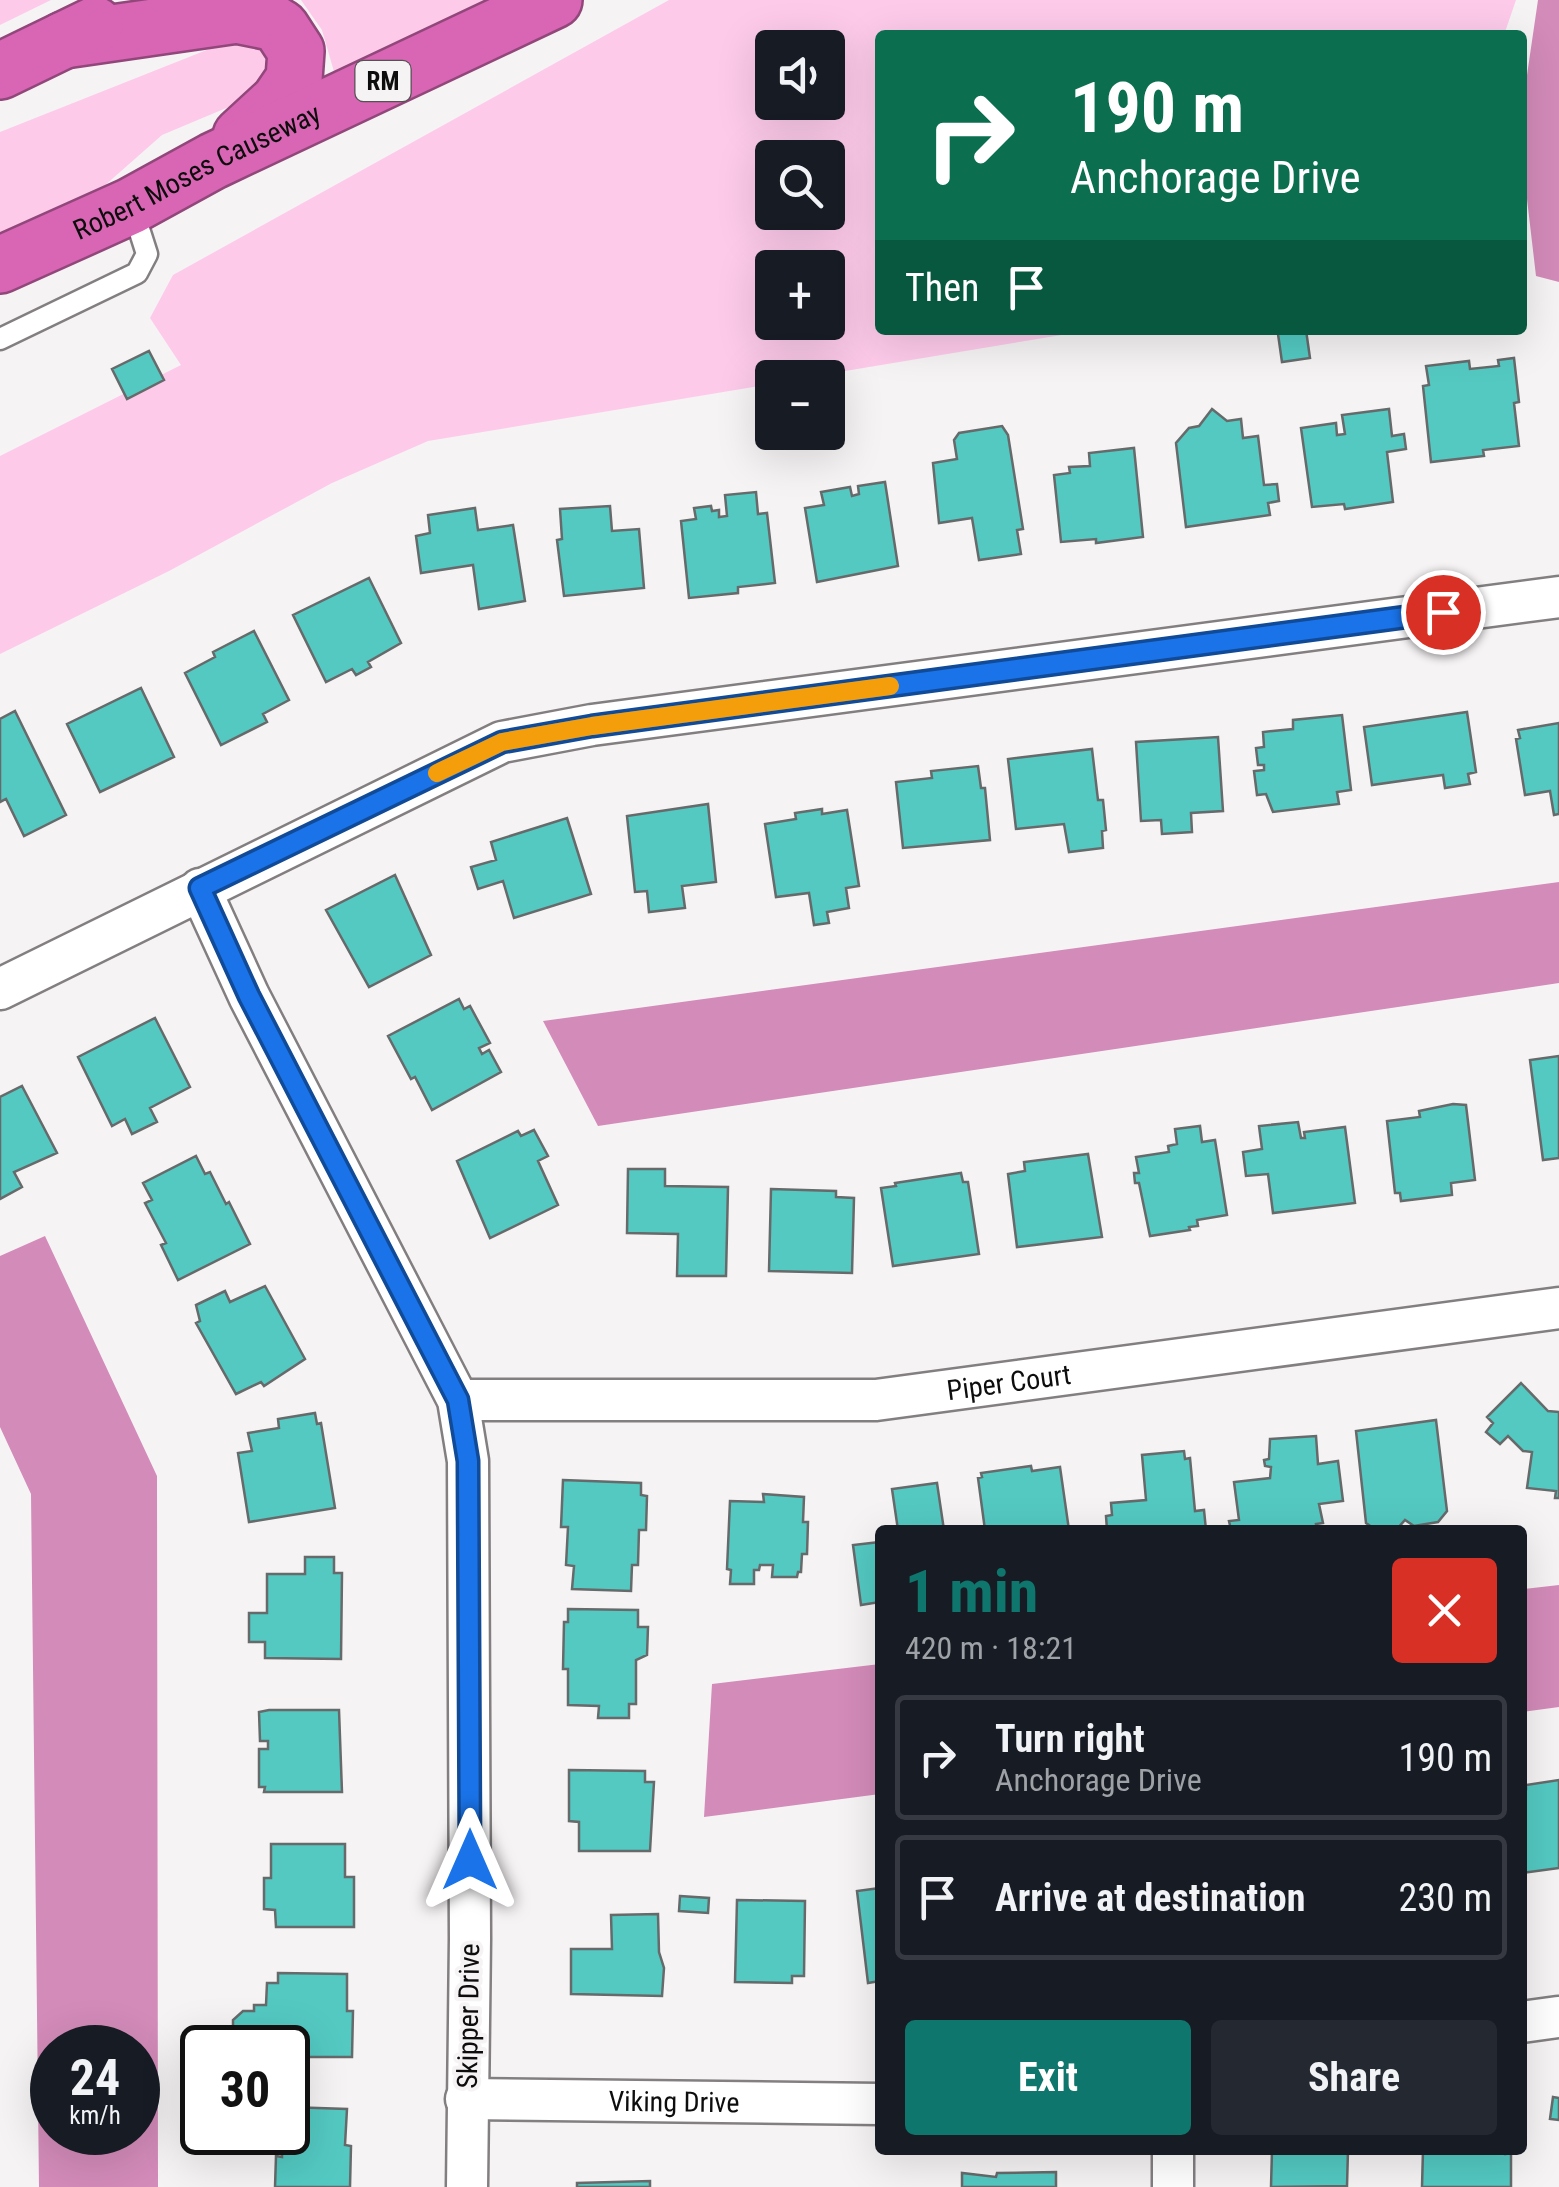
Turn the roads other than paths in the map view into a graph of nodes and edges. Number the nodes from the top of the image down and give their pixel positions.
1 (147, 0) edge
2 (554, 0) edge
3 (64, 40) junction
4 (0, 70) edge
5 (213, 161) junction
6 (131, 206) junction
7 (0, 265) edge
8 (0, 339) edge
9 (1559, 597) edge
10 (200, 888) junction
11 (0, 990) edge
12 (1559, 1308) edge
13 (458, 1400) junction
14 (1558, 2017) edge
15 (1527, 2021) edge
16 (466, 2099) junction
17 (875, 2104) edge
18 (1173, 2155) edge
19 (467, 2187) edge
20 (1172, 2187) edge

1 - 3 highway
2 - 5 highway, Robert Moses Causeway / RM
3 - 4 highway
3 - 5 highway
5 - 6 highway, Robert Moses Causeway / RM
6 - 7 highway, Robert Moses Causeway / RM
6 - 8 lane
9 - 10 street
10 - 11 street
10 - 13 street, Skipper Drive
12 - 13 street, Piper Court
13 - 16 street, Skipper Drive
14 - 15 street
16 - 17 street, Viking Drive
16 - 19 street, Skipper Drive
18 - 20 street

